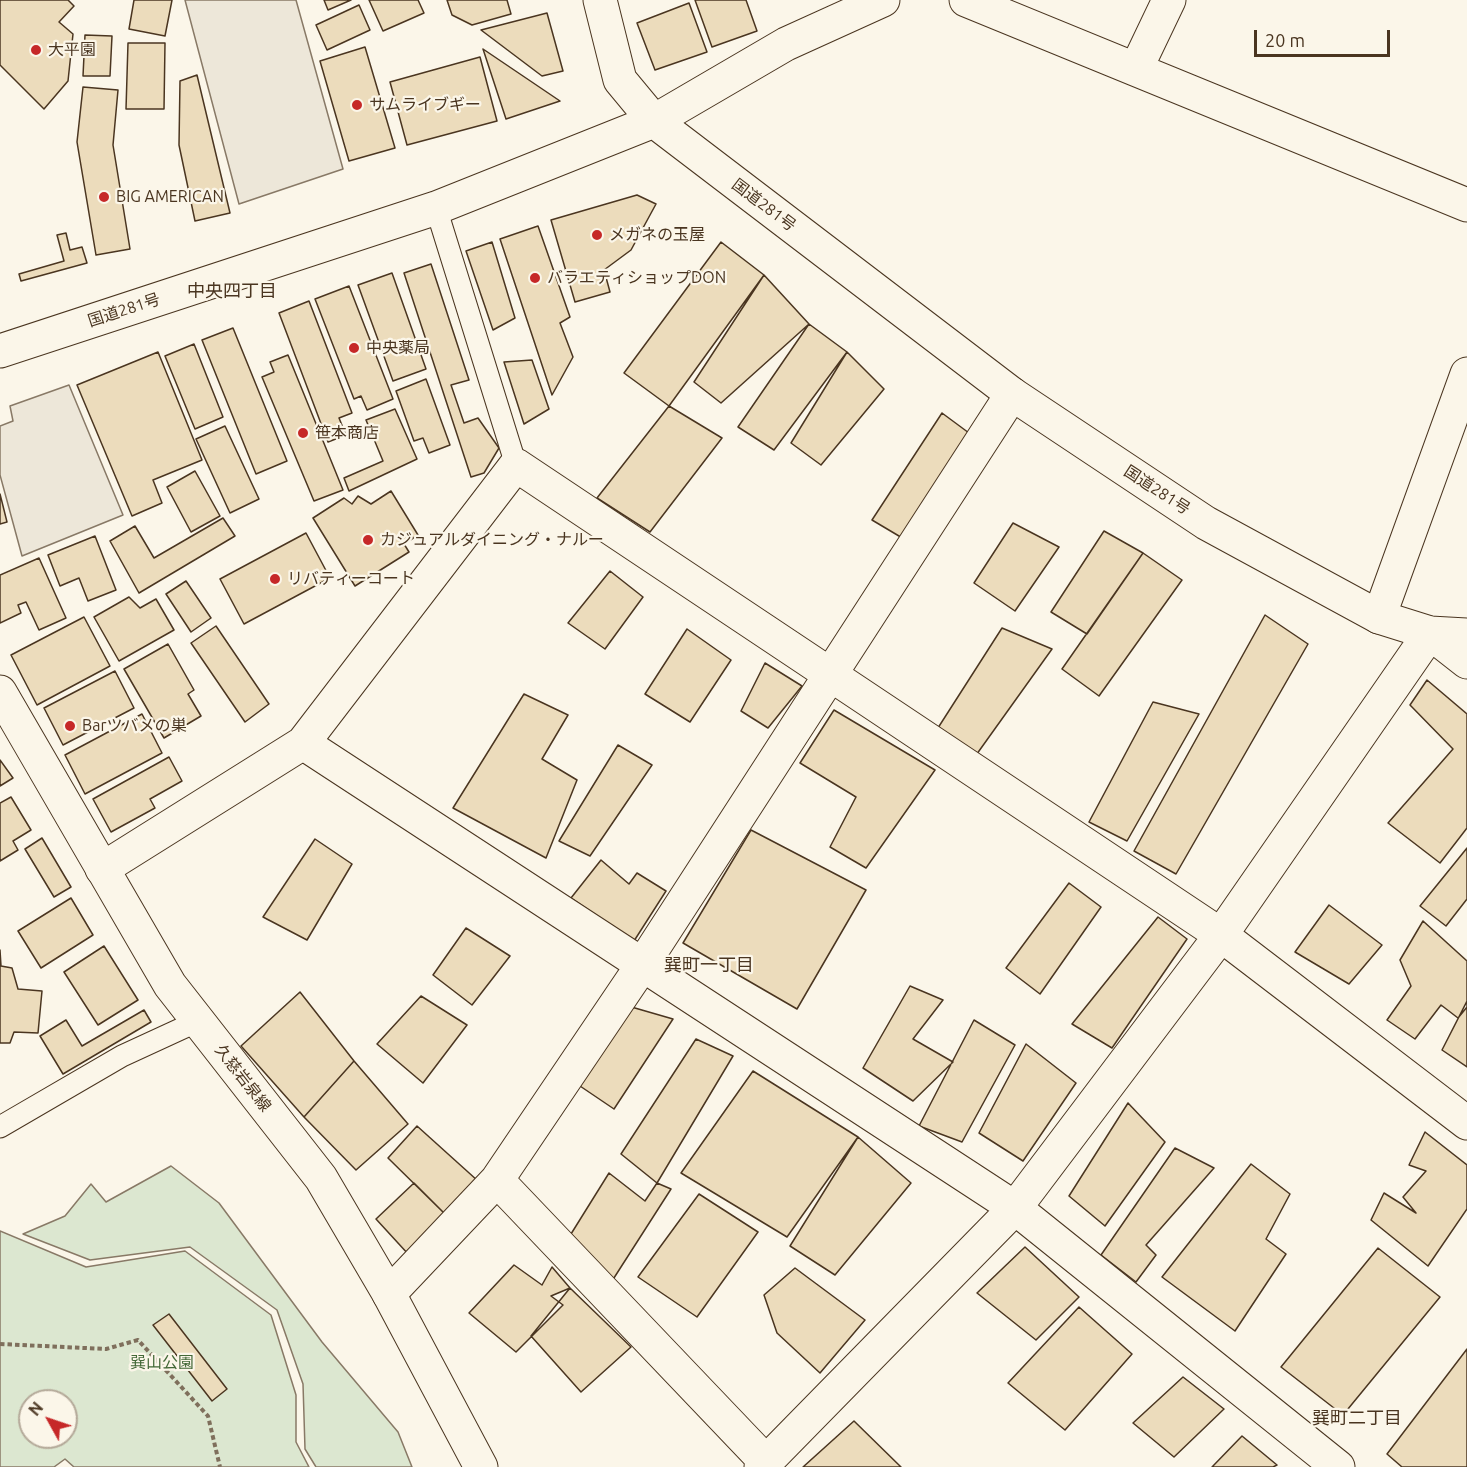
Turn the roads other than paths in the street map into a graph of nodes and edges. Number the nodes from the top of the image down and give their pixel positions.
1 (600, 0) edge
2 (883, 0) edge
3 (966, 0) edge
4 (1169, 0) edge
5 (1136, 69) junction
6 (654, 121) junction
7 (1467, 205) edge
8 (436, 208) junction
9 (0, 351) edge
10 (1467, 374) edge
11 (1012, 394) junction
12 (516, 465) junction
13 (1379, 617) junction
14 (1430, 633) junction
15 (1467, 634) edge
16 (1467, 662) edge
17 (831, 675) junction
18 (0, 692) edge
19 (303, 743) junction
20 (102, 869) junction
21 (1221, 935) junction
22 (643, 964) junction
23 (198, 1021) junction
24 (1467, 1123) edge
25 (0, 1127) edge
26 (497, 1180) junction
27 (1015, 1208) junction
28 (389, 1294) junction
29 (1319, 1461) edge
30 (764, 1464) edge
31 (481, 1467) edge

1 - 6 main road
2 - 6 main road
3 - 5 main road
4 - 5 main road
5 - 7 main road
6 - 8 main road, 国道281号
6 - 11 main road, 国道281号
8 - 9 main road, 国道281号
8 - 12 lane
10 - 13 main road
11 - 13 main road, 国道281号
11 - 17 main road
12 - 17 main road
12 - 19 main road
13 - 14 main road, 国道281号
14 - 15 main road, 国道281号
14 - 16 main road
14 - 21 main road
17 - 21 main road
17 - 22 main road
18 - 20 main road, 久慈岩泉線
19 - 20 main road
19 - 22 main road
20 - 23 main road, 久慈岩泉線
21 - 24 main road
21 - 27 main road
22 - 26 main road
22 - 27 main road
23 - 25 lane
23 - 28 main road, 久慈岩泉線
26 - 28 main road
26 - 30 main road
27 - 29 main road
27 - 30 main road
28 - 31 main road, 久慈岩泉線

